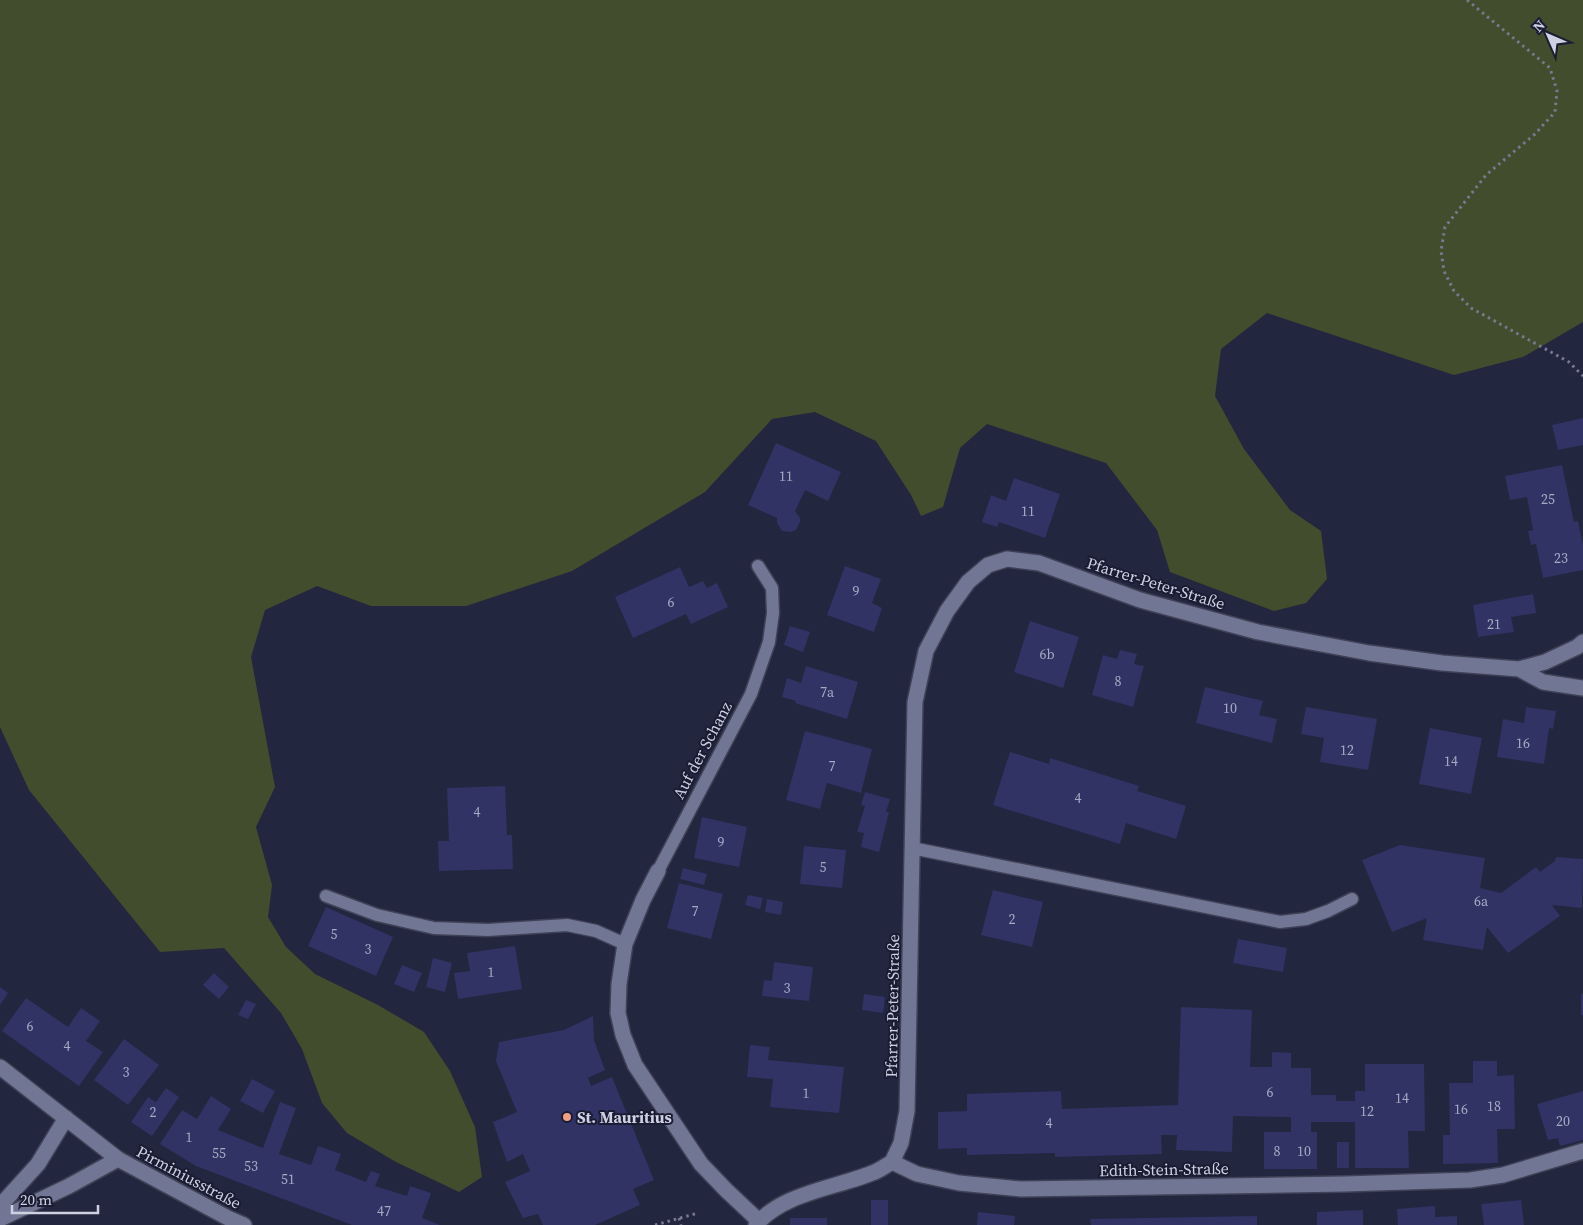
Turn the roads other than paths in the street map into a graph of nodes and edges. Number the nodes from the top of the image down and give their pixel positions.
1 (758, 566) dead end
2 (1583, 642) edge
3 (1519, 670) junction
4 (1583, 688) edge
5 (912, 848) junction
6 (658, 871) joint
7 (326, 896) dead end
8 (1352, 899) dead end
9 (625, 944) junction
10 (0, 1067) edge
11 (66, 1118) junction
12 (1583, 1151) edge
13 (118, 1159) junction
14 (892, 1162) junction
15 (0, 1206) edge
16 (0, 1219) edge
17 (758, 1223) edge
18 (244, 1225) edge

1 - 6 lane, Auf der Schanz
2 - 3 street, Pfarrer-Peter-Straße
3 - 4 street
3 - 5 street, Pfarrer-Peter-Straße
5 - 8 lane
5 - 14 street, Pfarrer-Peter-Straße
6 - 9 street, Auf der Schanz
7 - 9 lane
9 - 17 street, Auf der Schanz
10 - 11 street, Pirminiusstraße
11 - 13 street, Pirminiusstraße
11 - 15 street
12 - 14 street, Edith-Stein-Straße
13 - 16 street
13 - 18 street, Pirminiusstraße
14 - 17 street

